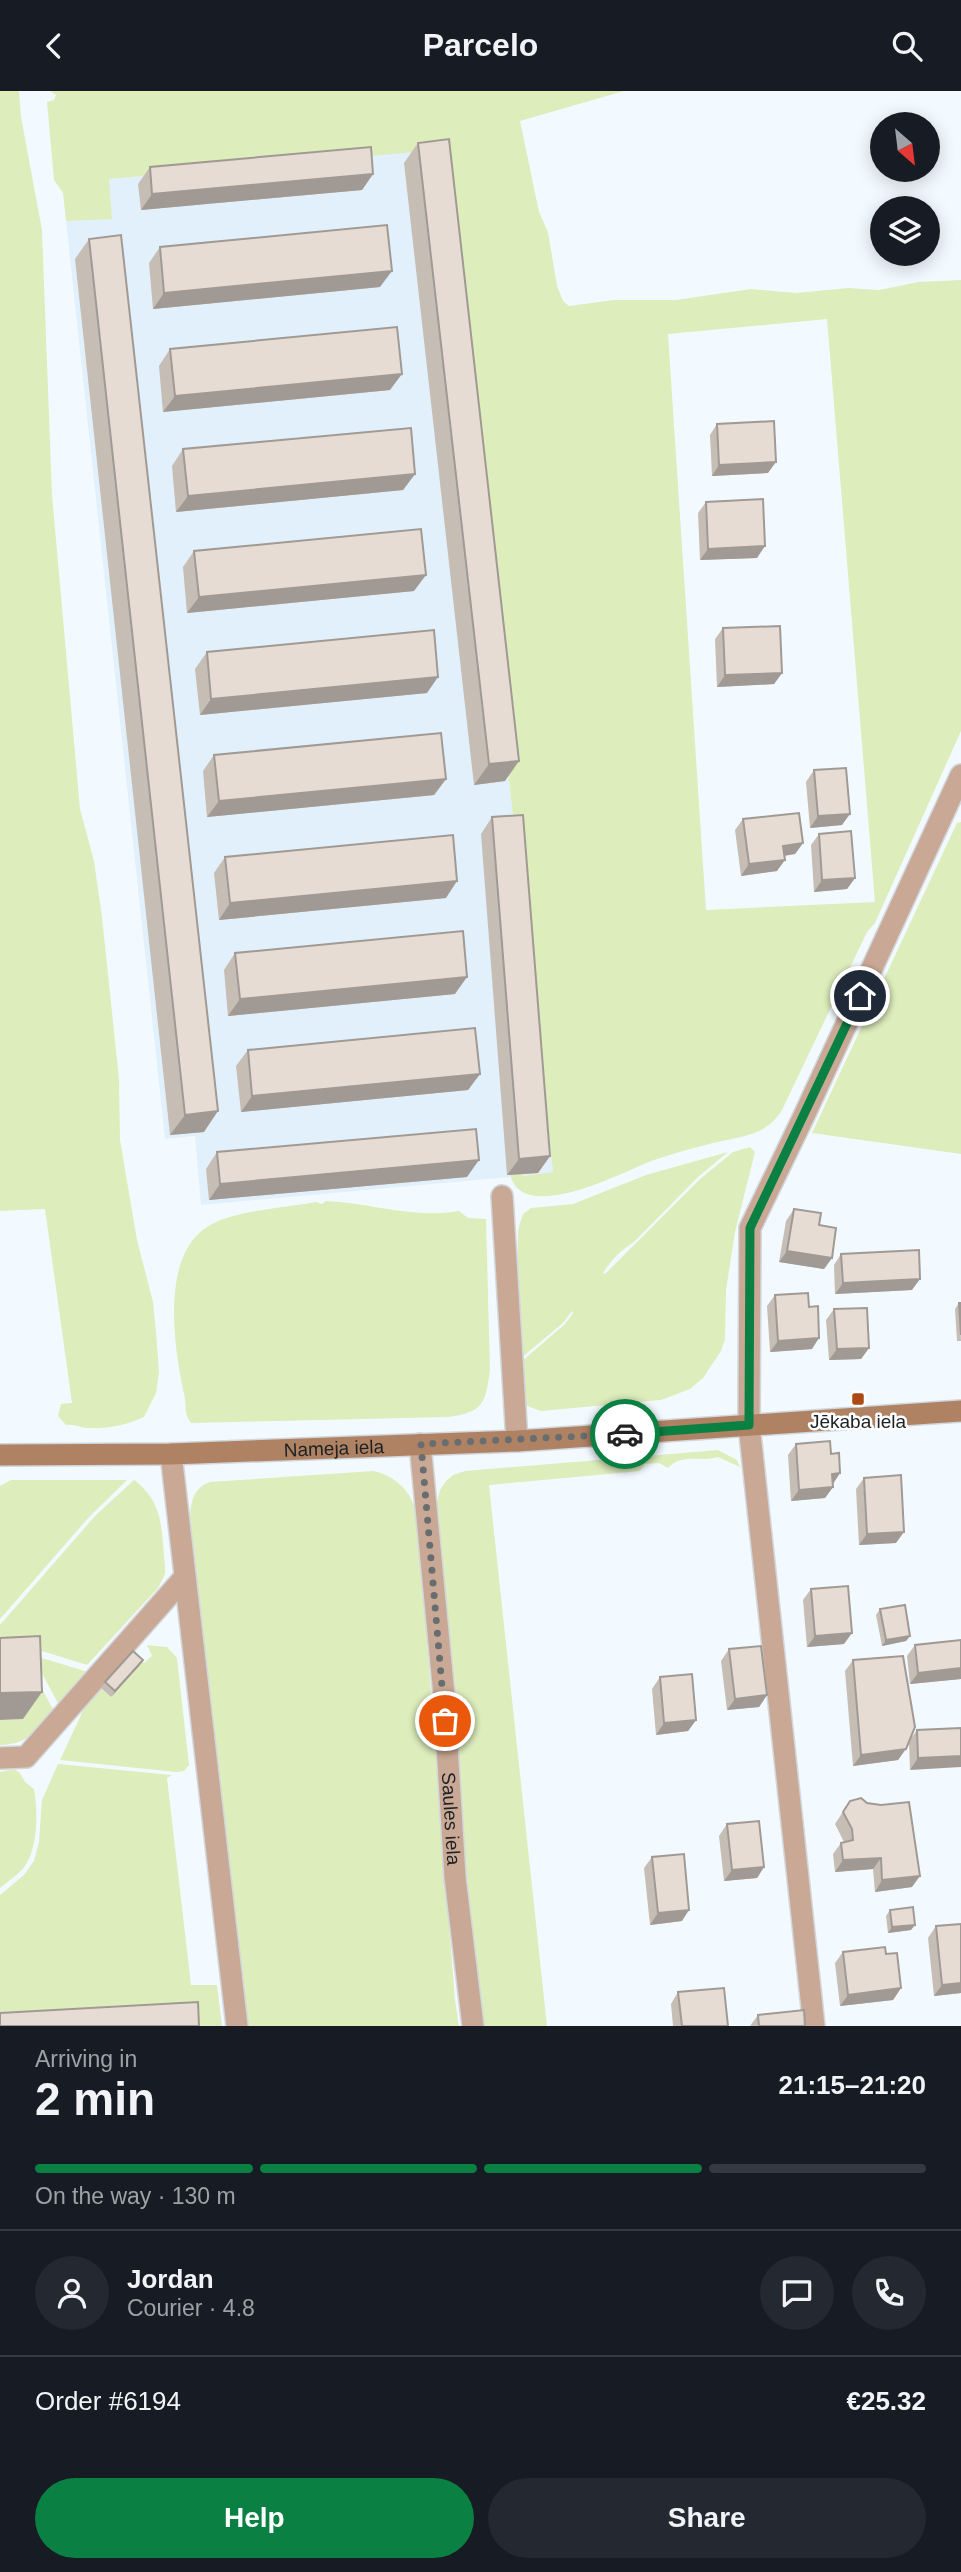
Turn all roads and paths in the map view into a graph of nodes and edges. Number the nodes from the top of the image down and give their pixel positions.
1 (961, 775) edge
2 (502, 1196) dead end
3 (961, 1411) edge
4 (749, 1425) junction
5 (517, 1441) junction
6 (421, 1444) junction
7 (171, 1454) junction
8 (0, 1455) edge
9 (184, 1578) junction
10 (0, 1758) edge
11 (237, 2026) edge
12 (473, 2026) edge
13 (814, 2026) edge

1 - 4 street
2 - 5 street
3 - 4 street, Nameja iela
4 - 5 street, Nameja iela
4 - 13 street
5 - 6 street, Nameja iela
6 - 7 street, Nameja iela
6 - 12 street, Saules iela
7 - 8 street, Nameja iela
7 - 9 street
9 - 10 street
9 - 11 street

